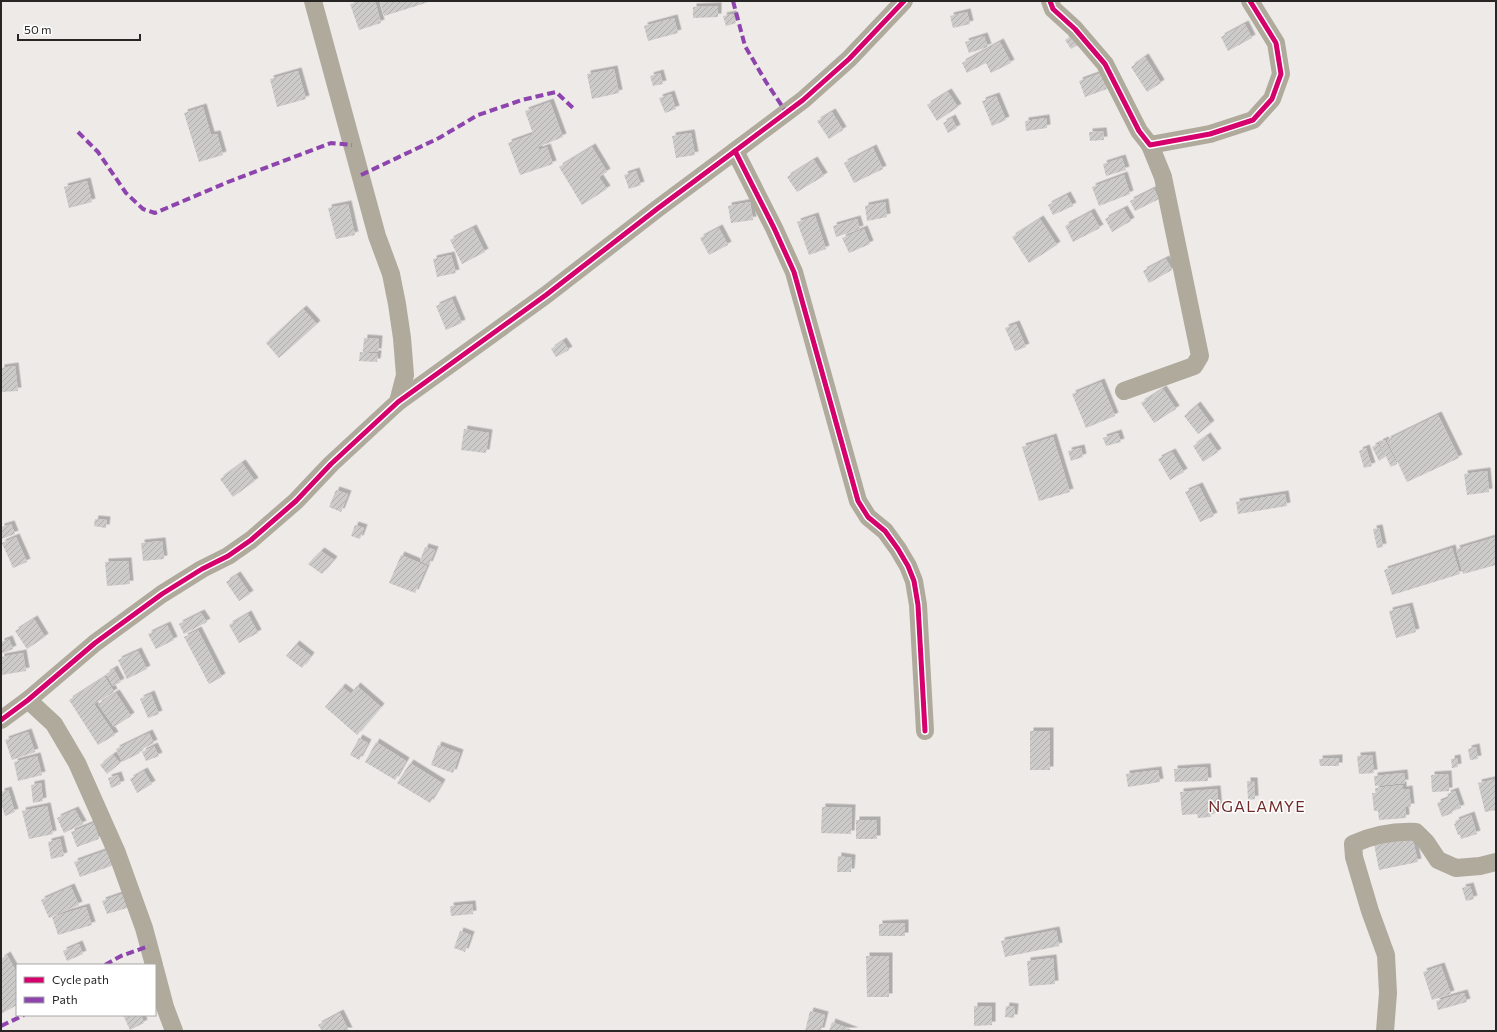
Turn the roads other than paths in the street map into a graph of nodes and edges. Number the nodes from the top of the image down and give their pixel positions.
1 (313, 1) edge
2 (904, 1) edge
3 (1050, 1) edge
4 (1250, 1) edge
5 (1150, 145) junction
6 (735, 152) junction
7 (1124, 391) dead end
8 (398, 402) junction
9 (28, 700) junction
10 (1, 720) edge
11 (925, 731) dead end
12 (1496, 862) edge
13 (154, 964) edge
14 (156, 973) edge
15 (174, 1031) edge
16 (1385, 1031) edge

1 - 8 street
2 - 6 street
3 - 5 street
4 - 5 street
5 - 7 street
6 - 8 street
6 - 11 street
8 - 9 street
9 - 10 street
9 - 13 street
12 - 16 street
14 - 15 street

